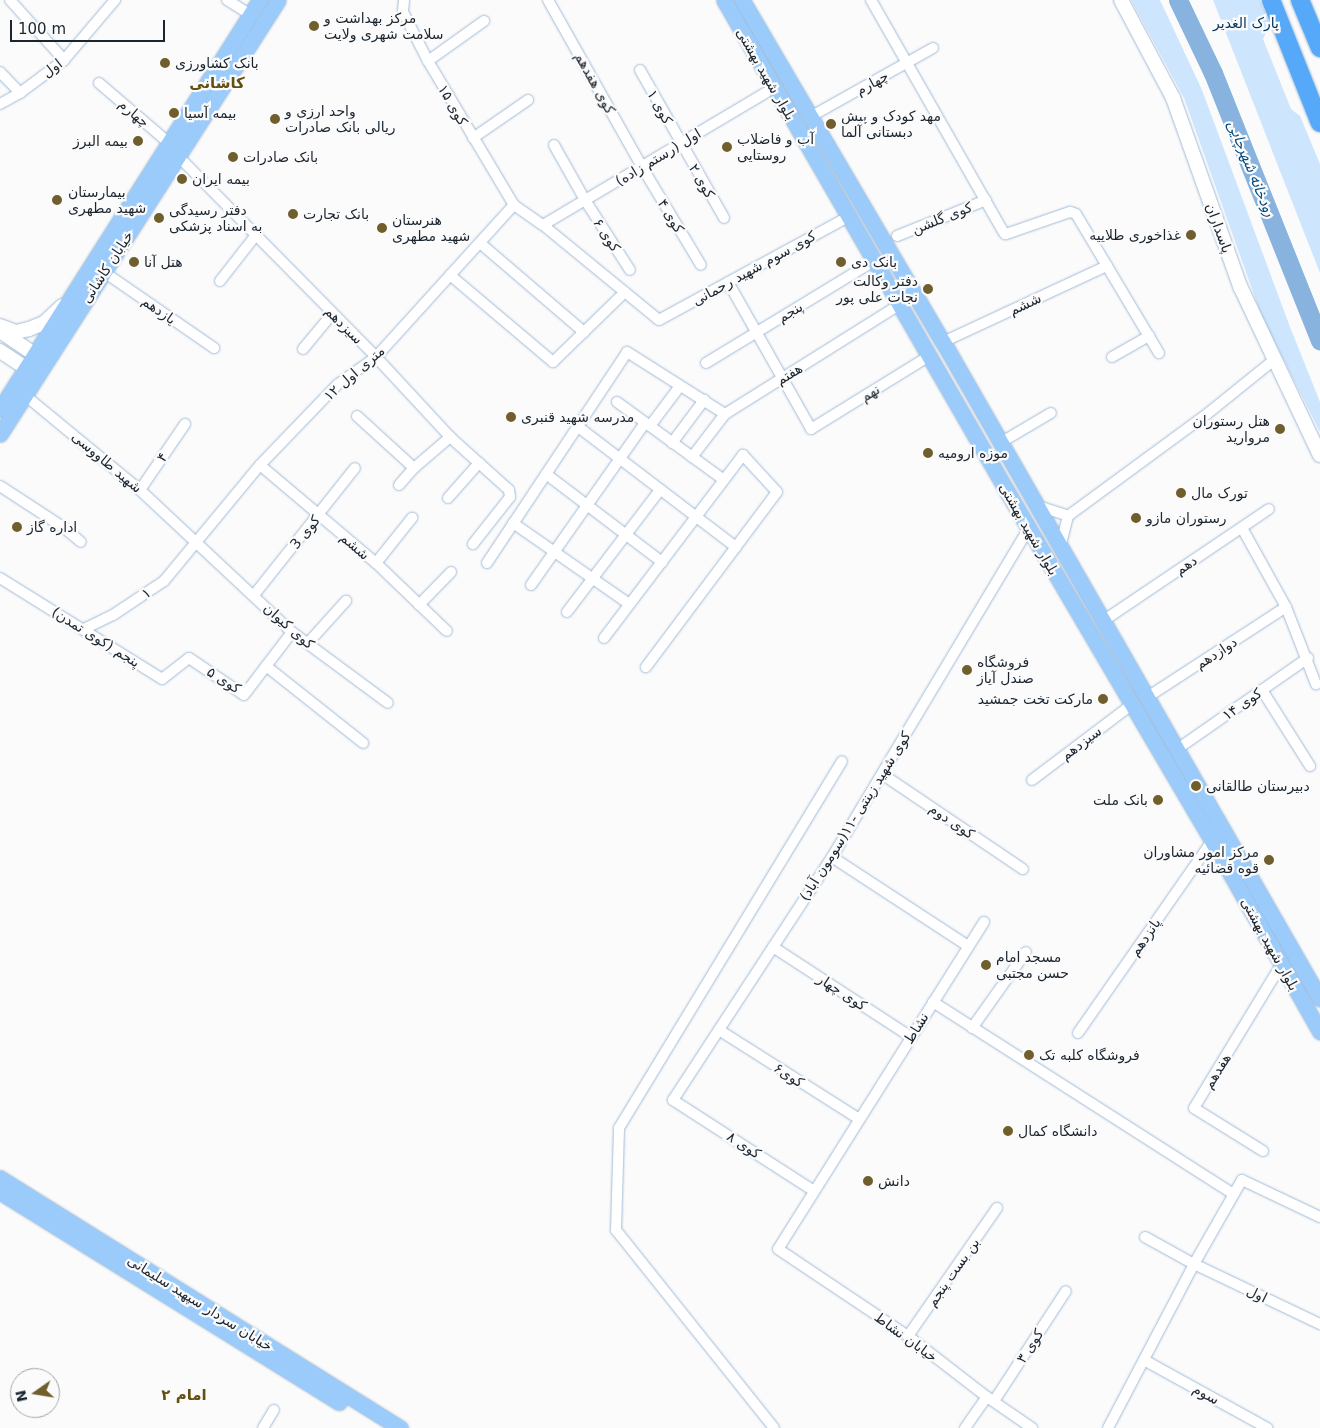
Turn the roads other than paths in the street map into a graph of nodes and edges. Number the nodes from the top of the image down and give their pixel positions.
1 (10, 0) edge
2 (115, 0) edge
3 (227, 0) edge
4 (260, 0) edge
5 (278, 0) edge
6 (404, 0) edge
7 (548, 0) edge
8 (724, 0) edge
9 (742, 0) edge
10 (871, 0) edge
11 (1121, 0) edge
12 (1271, 0) edge
13 (1300, 0) edge
14 (250, 15) junction
15 (484, 21) dead end
16 (1319, 43) edge
17 (933, 48) dead end
18 (64, 60) junction
19 (428, 61) junction
20 (908, 63) junction
21 (640, 70) dead end
22 (0, 72) edge
23 (99, 84) dead end
24 (774, 88) junction
25 (20, 93) junction
26 (528, 100) dead end
27 (0, 104) edge
28 (810, 117) junction
29 (1320, 123) edge
30 (473, 138) junction
31 (680, 143) junction
32 (554, 146) dead end
33 (174, 149) junction
34 (642, 166) junction
35 (585, 200) junction
36 (986, 200) junction
37 (514, 205) junction
38 (848, 217) junction
39 (724, 218) dead end
40 (543, 226) junction
41 (256, 235) junction
42 (898, 236) dead end
43 (480, 242) junction
44 (874, 261) junction
45 (701, 265) dead end
46 (1108, 266) junction
47 (630, 270) dead end
48 (104, 272) junction
49 (450, 275) junction
50 (220, 280) dead end
51 (728, 282) junction
52 (624, 292) junction
53 (72, 297) junction
54 (899, 304) junction
55 (332, 314) junction
56 (0, 326) edge
57 (0, 331) edge
58 (584, 332) junction
59 (756, 333) junction
60 (1149, 336) junction
61 (943, 342) junction
62 (214, 348) dead end
63 (302, 349) dead end
64 (0, 351) edge
65 (1159, 353) dead end
66 (929, 356) junction
67 (376, 357) junction
68 (1112, 358) dead end
69 (1274, 360) junction
70 (706, 364) dead end
71 (36, 366) junction
72 (782, 378) junction
73 (680, 386) junction
74 (19, 391) junction
75 (704, 400) junction
76 (617, 402) dead end
77 (0, 409) edge
78 (1050, 413) dead end
79 (725, 414) junction
80 (357, 416) dead end
81 (185, 424) dead end
82 (647, 424) junction
83 (577, 426) junction
84 (0, 434) edge
85 (450, 437) junction
86 (672, 443) junction
87 (1000, 443) junction
88 (1320, 455) edge
89 (692, 457) junction
90 (620, 459) junction
91 (478, 463) junction
92 (260, 465) junction
93 (355, 468) dead end
94 (414, 468) junction
95 (546, 474) junction
96 (724, 480) junction
97 (399, 485) dead end
98 (0, 486) edge
99 (140, 490) junction
100 (660, 490) junction
101 (448, 498) dead end
102 (587, 505) junction
103 (1035, 505) junction
104 (1269, 509) dead end
105 (319, 515) junction
106 (1068, 516) junction
107 (696, 517) junction
108 (412, 518) dead end
109 (514, 523) junction
110 (1028, 528) junction
111 (1242, 528) junction
112 (626, 534) junction
113 (81, 542) dead end
114 (195, 543) junction
115 (473, 544) dead end
116 (736, 547) junction
117 (1060, 548) junction
118 (555, 552) junction
119 (662, 562) junction
120 (376, 563) junction
121 (487, 563) dead end
122 (451, 572) dead end
123 (0, 578) edge
124 (592, 578) junction
125 (531, 585) dead end
126 (254, 595) junction
127 (346, 601) dead end
128 (419, 604) junction
129 (629, 604) junction
130 (1286, 607) junction
131 (567, 612) dead end
132 (1103, 621) junction
133 (84, 629) junction
134 (447, 631) dead end
135 (292, 632) junction
136 (604, 638) dead end
137 (308, 643) junction
138 (189, 658) joint
139 (1308, 658) junction
140 (266, 666) junction
141 (646, 667) dead end
142 (1316, 684) dead end
143 (1262, 690) junction
144 (1146, 698) junction
145 (388, 703) dead end
146 (1131, 706) junction
147 (363, 743) dead end
148 (1176, 750) junction
149 (842, 761) dead end
150 (1310, 766) dead end
151 (882, 774) junction
152 (1032, 780) dead end
153 (1204, 813) junction
154 (1212, 842) junction
155 (832, 857) junction
156 (1022, 869) dead end
157 (984, 922) dead end
158 (773, 946) junction
159 (968, 946) junction
160 (1026, 952) dead end
161 (1281, 964) junction
162 (1320, 999) edge
163 (933, 1002) junction
164 (972, 1028) junction
165 (719, 1030) junction
166 (1320, 1032) edge
167 (1078, 1033) dead end
168 (911, 1037) junction
169 (673, 1100) joint
170 (859, 1119) junction
171 (1263, 1151) dead end
172 (0, 1178) edge
173 (814, 1191) junction
174 (0, 1192) edge
175 (1233, 1194) junction
176 (997, 1208) dead end
177 (1320, 1216) edge
178 (1146, 1237) dead end
179 (778, 1249) joint
180 (1194, 1264) junction
181 (1066, 1291) dead end
182 (1320, 1324) edge
183 (908, 1336) junction
184 (1144, 1360) junction
185 (990, 1399) junction
186 (274, 1410) dead end
187 (263, 1428) edge
188 (381, 1428) edge
189 (400, 1428) edge
190 (774, 1428) edge
191 (965, 1428) edge
192 (1032, 1428) edge
193 (1108, 1428) edge
194 (1267, 1428) edge

1 - 18 street
2 - 18 street, اول
3 - 14 street
4 - 14 main road, خیابان کاشانی
5 - 33 main road, خیابان کاشانی
6 - 19 street, کوی ۱۵
7 - 34 street, کوی هفدهم
8 - 24 main road, بلوار شهید بهشتی
9 - 28 main road, بلوار شهید بهشتی
10 - 20 street
11 - 69 main road, پاسداران
12 - 29 highway
13 - 16 highway
14 - 33 main road, خیابان کاشانی
15 - 19 street
17 - 20 street, چهارم
18 - 25 street, اول
19 - 30 street, کوی ۱۵
20 - 28 street, چهارم
20 - 36 street
21 - 31 street, کوی ۱
22 - 25 street
23 - 33 street, چهارم
24 - 31 street, اول (رستم زاده)
24 - 38 main road, بلوار شهید بهشتی
25 - 27 street, اول
26 - 30 street
28 - 61 main road, بلوار شهید بهشتی
30 - 37 street, کوی ۱۵
31 - 34 street, اول (رستم زاده)
31 - 39 street, کوی ۲
32 - 35 street
33 - 41 street, سیزدهم
33 - 48 main road, خیابان کاشانی
33 - 53 main road, خیابان کاشانی
34 - 35 street, اول (رستم زاده)
34 - 45 street, کوی ۴
35 - 40 street, اول (رستم زاده)
35 - 47 street, کوی ۶
36 - 42 street, کوی گلشن
36 - 46 street
37 - 40 street
37 - 43 street, ۱۲ متری اول
38 - 44 main road, بلوار شهید بهشتی
38 - 51 street, کوی سوم شهید رحمانی
40 - 52 street
41 - 50 street
41 - 55 street, سیزدهم
43 - 49 street, ۱۲ متری اول
43 - 58 street
44 - 54 main road, بلوار شهید بهشتی
44 - 59 street, پنجم
46 - 60 street
46 - 61 street, ششم
48 - 62 street, یازدهم
48 - 71 main road, خیابان کاشانی
49 - 58 street
49 - 67 street, ۱۲ متری اول
51 - 52 street, کوی سوم شهید رحمانی
51 - 59 street
52 - 58 street
53 - 56 main road
53 - 71 main road, خیابان کاشانی
54 - 66 main road, بلوار شهید بهشتی
54 - 72 street, هفتم
55 - 63 street
55 - 67 street, سیزدهم
57 - 71 main road
59 - 70 street, پنجم
59 - 72 street
60 - 65 street
60 - 68 street
61 - 87 main road, بلوار شهید بهشتی
64 - 71 main road
66 - 72 street, نهم
66 - 110 main road, بلوار شهید بهشتی
67 - 85 street, سیزدهم
67 - 92 street, ۱۲ متری اول
69 - 88 main road, پاسداران
69 - 106 street
71 - 74 main road, خیابان کاشانی
72 - 79 street, هفتم
73 - 75 street
73 - 82 street
73 - 83 street
74 - 77 main road
74 - 84 main road, خیابان کاشانی
74 - 99 street, شهید طاووسی
75 - 79 street
75 - 86 street
76 - 82 street
78 - 87 street
79 - 89 street, هفتم
80 - 94 street
81 - 99 street, ۴
82 - 86 street
82 - 90 street
83 - 90 street
83 - 95 street
85 - 91 street, سیزدهم
85 - 94 street
86 - 89 street
87 - 103 main road, بلوار شهید بهشتی
89 - 96 street
90 - 100 street
90 - 102 street
91 - 101 street
91 - 115 street, سیزدهم
92 - 105 street, ششم
92 - 114 street, ۱۲ متری اول
93 - 105 street, کوی 3
94 - 97 street
95 - 102 street
95 - 109 street
96 - 107 street
96 - 116 street
98 - 113 street
99 - 114 street, شهید طاووسی
100 - 107 street
100 - 112 street
102 - 112 street
102 - 118 street
103 - 106 street
103 - 117 main road, بلوار شهید بهشتی
104 - 111 street, دهم
105 - 120 street, ششم
105 - 126 street, کوی 3
106 - 117 street
107 - 116 street
107 - 119 street
108 - 120 street
109 - 118 street
109 - 121 street
110 - 146 main road, بلوار شهید بهشتی
110 - 151 street, کوی شهید زینتی -۱۱(سومون آباد)
111 - 130 street
111 - 132 street, دهم
112 - 119 street
112 - 124 street
114 - 126 street, کوی کیوان
114 - 133 street, ۱
116 - 141 street
117 - 132 main road, بلوار شهید بهشتی
118 - 124 street
118 - 125 street
119 - 129 street
120 - 128 street, ششم
122 - 128 street
123 - 133 street, پنجم (کوی تمدن)
124 - 129 street
124 - 131 street
126 - 135 street, کوی کیوان
127 - 137 street
128 - 134 street, ششم
129 - 136 street
130 - 139 street
130 - 144 street, دوازدهم
132 - 144 main road, بلوار شهید بهشتی
133 - 138 street, پنجم (کوی تمدن)
135 - 137 street, کوی کیوان
135 - 140 street, کوی ۵
137 - 145 street, کوی کیوان
138 - 140 street, کوی ۵
139 - 142 street
139 - 143 street, کوی ۱۴
140 - 147 street
143 - 148 street, کوی ۱۴
143 - 150 street
144 - 148 main road, بلوار شهید بهشتی
146 - 152 street, سیزدهم
146 - 153 main road, بلوار شهید بهشتی
148 - 153 main road, بلوار شهید بهشتی
149 - 190 street
151 - 155 street, کوی شهید زینتی -۱۱(سومون آباد)
151 - 156 street, کوی دوم
153 - 154 main road, بلوار شهید بهشتی
153 - 162 main road, بلوار شهید بهشتی
154 - 161 main road, بلوار شهید بهشتی
154 - 167 street, پانزدهم
155 - 158 street, کوی شهید زینتی -۱۱(سومون آباد)
155 - 159 street
157 - 159 street, نشاط
158 - 165 street, کوی شهید زینتی -۱۱(سومون آباد)
158 - 168 street, کوی چهار
159 - 163 street, نشاط
160 - 164 street
161 - 166 main road, بلوار شهید بهشتی
161 - 171 street, هفدهم
163 - 164 street
163 - 168 street, نشاط
164 - 175 street
165 - 169 street, کوی شهید زینتی -۱۱(سومون آباد)
165 - 170 street, کوی۶
168 - 170 street, نشاط
169 - 173 street, کوی ۸
170 - 173 street, نشاط
172 - 189 main road, خیابان سردار سپهبد سلیمانی
173 - 179 street, نشاط
174 - 188 main road, خیابان سردار سپهبد سلیمانی
175 - 177 street
175 - 180 street
176 - 183 street, بن بست پنجم
178 - 180 street, اول
179 - 183 street, خیابان نشاط
180 - 182 street, اول
180 - 184 street
181 - 185 street, کوی ۳
183 - 185 street, خیابان نشاط
184 - 193 street
184 - 194 street, سوم
185 - 191 street
185 - 192 street, خیابان نشاط
186 - 187 street

